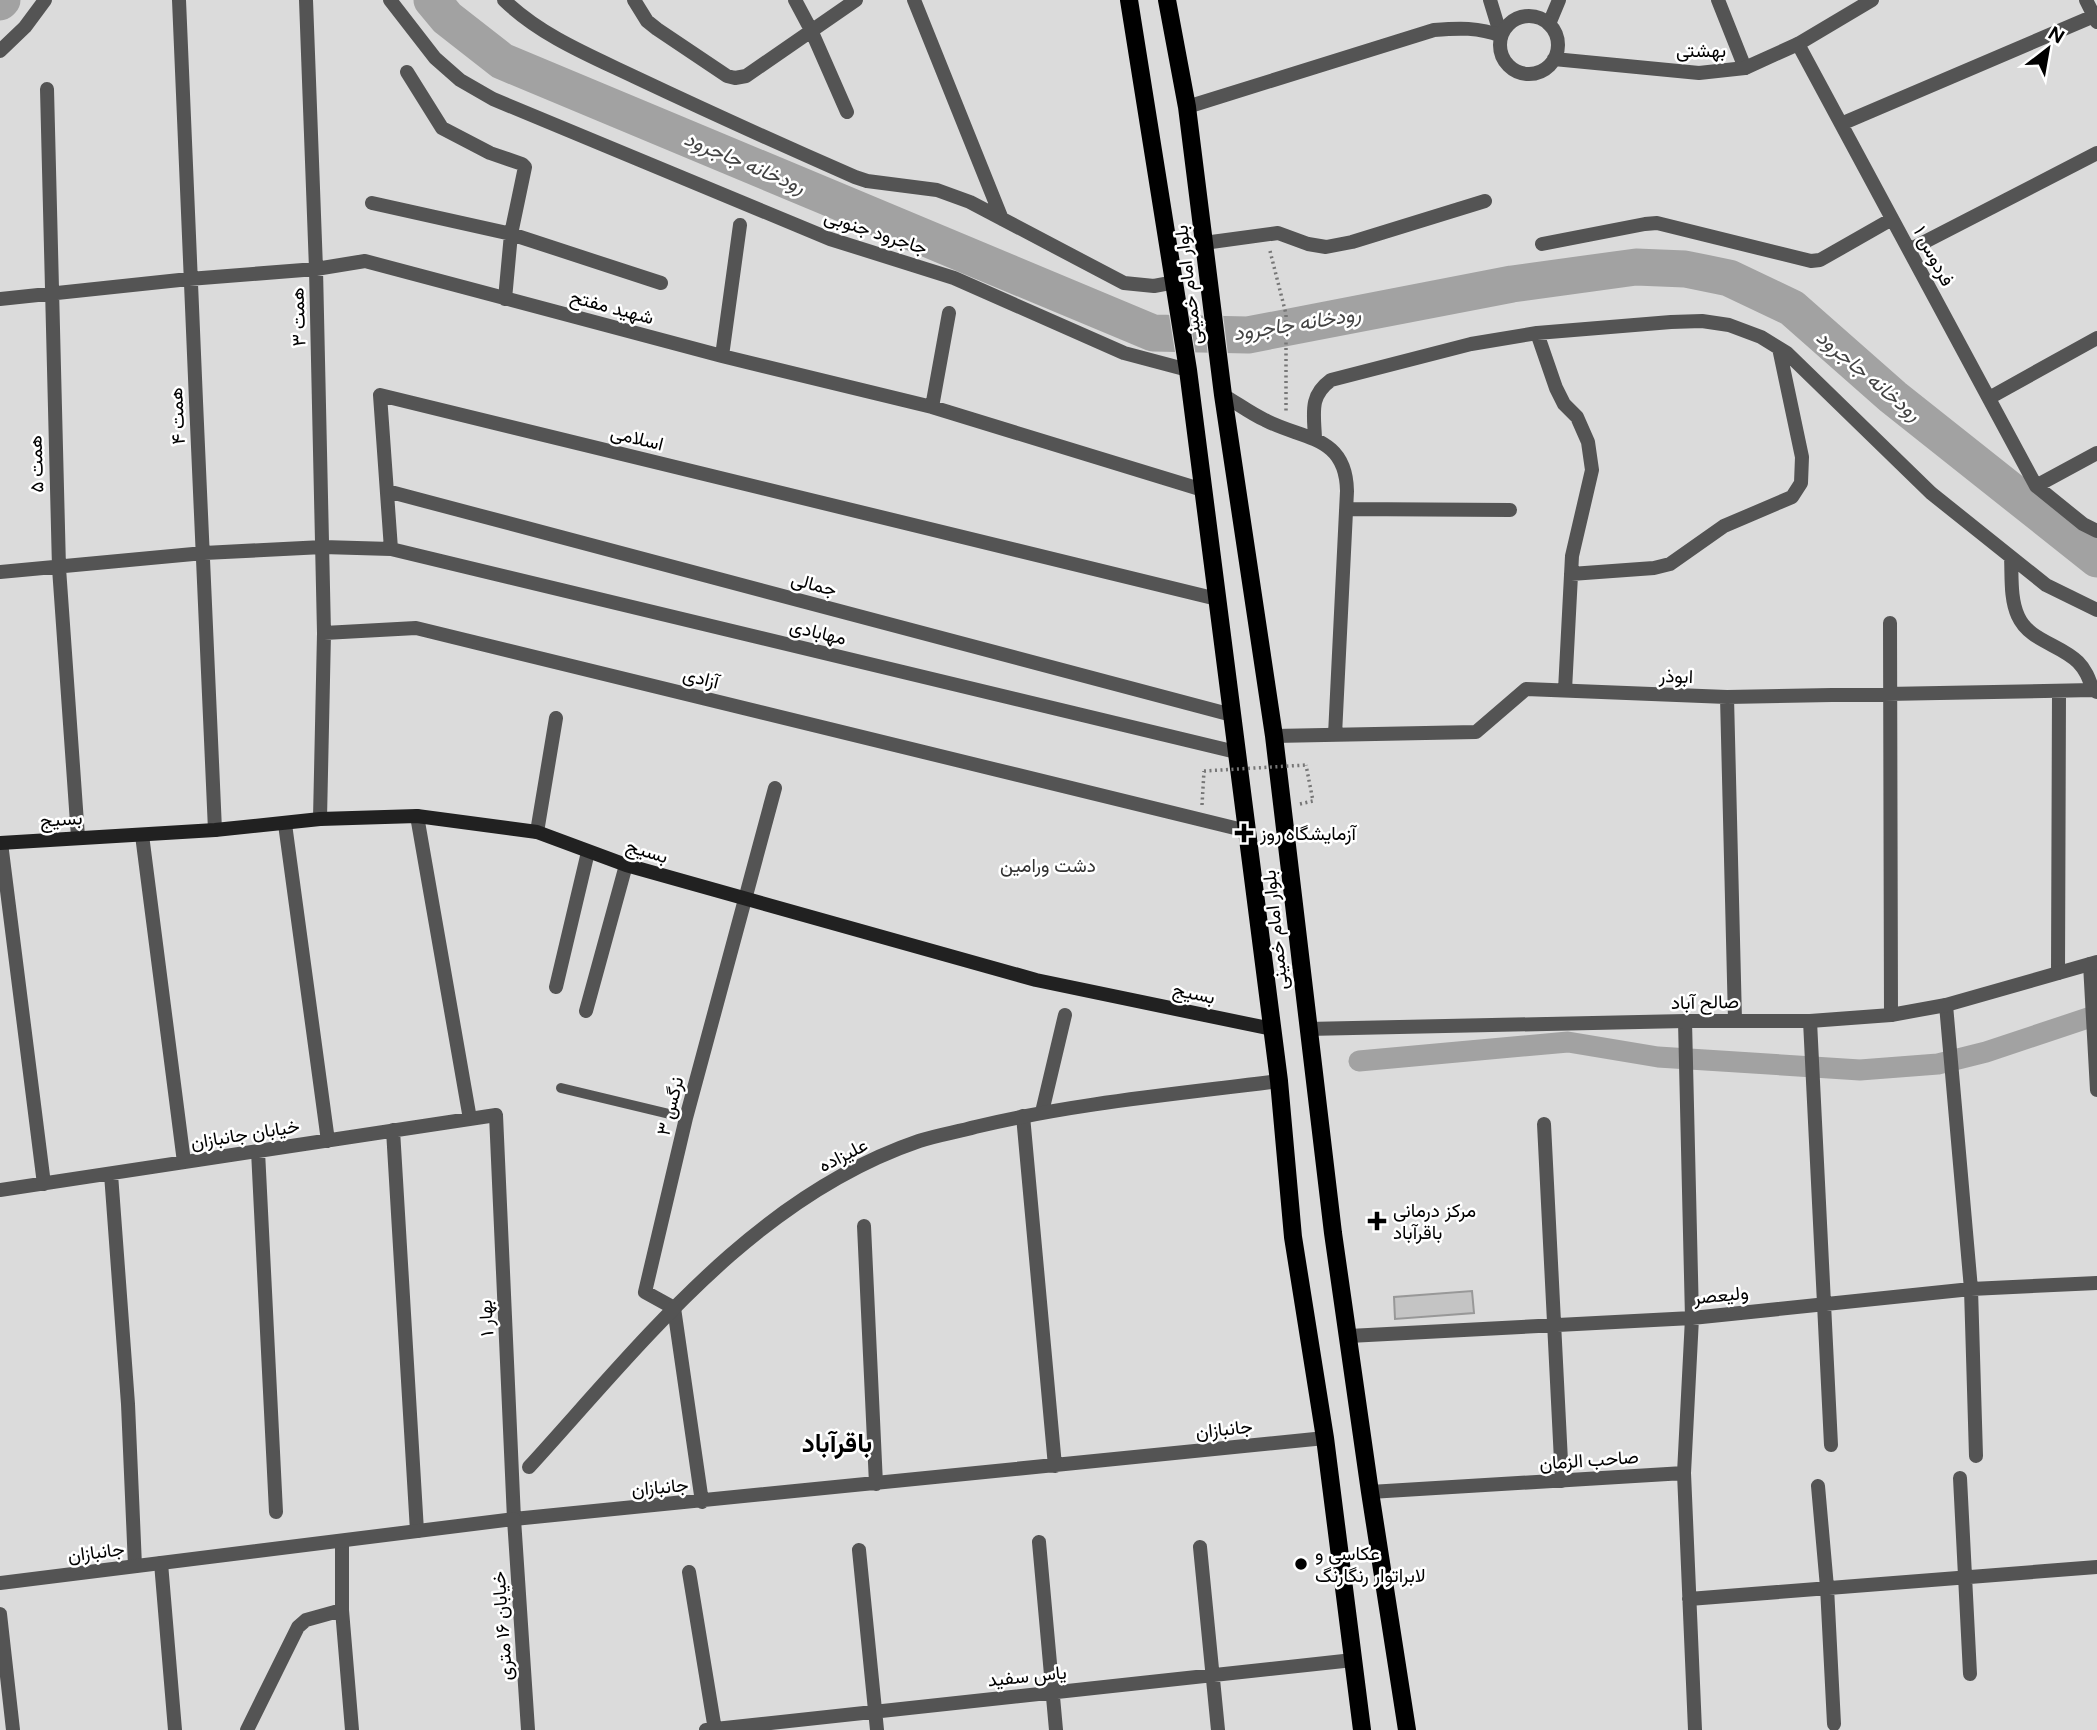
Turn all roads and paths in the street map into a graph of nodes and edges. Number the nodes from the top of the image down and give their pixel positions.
1 (45, 0) edge
2 (179, 0) edge
3 (306, 0) edge
4 (390, 0) edge
5 (505, 0) edge
6 (634, 0) edge
7 (795, 0) edge
8 (856, 0) edge
9 (914, 0) edge
10 (1129, 0) edge
11 (1167, 0) edge
12 (1489, 0) edge
13 (1559, 0) edge
14 (1718, 0) edge
15 (1872, 0) edge
16 (2086, 0) edge
17 (2096, 19) edge
18 (1549, 24) junction
19 (811, 30) junction
20 (1501, 36) junction
21 (1798, 44) junction
22 (0, 51) edge
23 (1554, 60) junction
24 (1745, 68) junction
25 (407, 72) dead end
26 (47, 89) dead end
27 (1186, 107) junction
28 (847, 112) dead end
29 (1842, 124) junction
30 (2097, 153) edge
31 (1485, 201) dead end
32 (372, 203) dead end
33 (1002, 219) junction
34 (1892, 219) junction
35 (740, 225) dead end
36 (511, 234) junction
37 (1265, 234) junction
38 (1204, 243) junction
39 (1542, 244) dead end
40 (1909, 250) junction
41 (316, 269) junction
42 (189, 279) junction
43 (1175, 282) junction
44 (661, 283) dead end
45 (50, 295) junction
46 (0, 299) edge
47 (505, 299) junction
48 (949, 313) dead end
49 (1537, 332) junction
50 (2097, 338) edge
51 (1779, 348) junction
52 (722, 355) junction
53 (1188, 370) junction
54 (1223, 395) junction
55 (1989, 398) junction
56 (932, 407) junction
57 (1285, 428) junction
58 (1315, 438) junction
59 (2097, 453) edge
60 (2036, 486) junction
61 (1203, 490) junction
62 (387, 491) junction
63 (1346, 509) junction
64 (1510, 510) dead end
65 (2097, 531) edge
66 (323, 547) junction
67 (391, 549) junction
68 (204, 553) junction
69 (2011, 557) junction
70 (59, 568) junction
71 (0, 572) edge
72 (1571, 574) junction
73 (1217, 599) junction
74 (2097, 610) edge
75 (1890, 623) dead end
76 (324, 633) junction
77 (1565, 690) junction
78 (2059, 691) junction
79 (2095, 691) edge
80 (1888, 695) junction
81 (1727, 697) junction
82 (1232, 715) junction
83 (556, 718) dead end
84 (1335, 735) junction
85 (1274, 736) junction
86 (1236, 752) junction
87 (775, 788) dead end
88 (1313, 801) dead end
89 (1202, 802) dead end
90 (417, 816) junction
91 (320, 820) junction
92 (285, 824) junction
93 (215, 830) junction
94 (1247, 831) junction
95 (537, 832) junction
96 (142, 835) junction
97 (78, 837) junction
98 (1, 843) edge
99 (588, 852) junction
100 (625, 865) junction
101 (746, 899) junction
102 (2093, 963) edge
103 (2058, 972) junction
104 (556, 987) dead end
105 (1946, 1005) junction
106 (586, 1011) dead end
107 (1065, 1015) dead end
108 (1891, 1015) junction
109 (1735, 1020) junction
110 (1685, 1021) junction
111 (1811, 1021) junction
112 (1272, 1029) junction
113 (1307, 1029) junction
114 (1279, 1081) junction
115 (561, 1088) dead end
116 (2097, 1090) edge
117 (1042, 1112) junction
118 (496, 1115) joint
119 (1023, 1116) junction
120 (470, 1118) junction
121 (686, 1118) junction
122 (1544, 1124) dead end
123 (393, 1130) junction
124 (328, 1140) junction
125 (258, 1151) junction
126 (184, 1163) junction
127 (111, 1174) junction
128 (44, 1184) junction
129 (0, 1191) edge
130 (864, 1226) dead end
131 (2097, 1283) edge
132 (1971, 1289) junction
133 (1824, 1303) junction
134 (674, 1308) junction
135 (1692, 1318) junction
136 (1554, 1326) junction
137 (1349, 1336) junction
138 (1325, 1438) junction
139 (1832, 1445) dead end
140 (1976, 1456) dead end
141 (1055, 1466) junction
142 (529, 1467) dead end
143 (1684, 1473) junction
144 (1960, 1478) dead end
145 (1562, 1481) junction
146 (876, 1484) junction
147 (1818, 1486) dead end
148 (1370, 1492) junction
149 (702, 1502) junction
150 (276, 1513) dead end
151 (514, 1519) junction
152 (417, 1531) junction
153 (342, 1541) junction
154 (1039, 1542) dead end
155 (1200, 1547) dead end
156 (859, 1550) dead end
157 (161, 1563) junction
158 (135, 1566) junction
159 (2097, 1567) edge
160 (689, 1572) dead end
161 (1965, 1576) junction
162 (0, 1583) edge
163 (1827, 1587) junction
164 (1689, 1599) junction
165 (342, 1610) junction
166 (0, 1614) edge
167 (1353, 1660) junction
168 (1970, 1674) dead end
169 (1214, 1675) junction
170 (1053, 1693) junction
171 (876, 1712) junction
172 (1833, 1724) dead end
173 (13, 1730) edge
174 (175, 1730) edge
175 (247, 1730) edge
176 (352, 1730) edge
177 (528, 1730) edge
178 (712, 1730) edge
179 (877, 1730) edge
180 (1056, 1730) edge
181 (1218, 1730) edge
182 (1362, 1730) edge
183 (1407, 1730) edge
184 (1695, 1730) edge

1 - 22 street
2 - 42 street, همت ۴
3 - 41 street, همت ۳
4 - 53 street, جاجرود جنوبی
5 - 33 street
6 - 19 street
7 - 19 street
8 - 19 street
9 - 33 street
10 - 43 main road, بلوار امام خمینی
11 - 27 main road, بلوار امام خمینی
12 - 20 street
13 - 18 street
14 - 24 street
15 - 21 street, بهشتی
16 - 17 street
17 - 29 street
18 - 20 street
18 - 23 street
19 - 28 street
20 - 23 street
20 - 27 street
21 - 24 street, بهشتی
21 - 29 street, فردوس ۱
23 - 24 street, بهشتی
25 - 36 street
26 - 45 street, همت ۵
27 - 38 main road, بلوار امام خمینی
29 - 34 street, فردوس ۱
30 - 40 street
31 - 37 street
32 - 36 street
33 - 43 street
34 - 39 street
34 - 40 street, فردوس ۱
35 - 52 street
36 - 44 street
36 - 47 street
37 - 38 street
37 - 57 path
38 - 54 main road, بلوار امام خمینی
40 - 55 street, فردوس ۱
41 - 42 street, شهید مفتح
41 - 47 street, شهید مفتح
41 - 66 street, همت ۳
42 - 45 street, شهید مفتح
42 - 68 street, همت ۴
43 - 53 main road, بلوار امام خمینی
45 - 46 street, شهید مفتح
45 - 70 street, همت ۵
47 - 52 street, شهید مفتح
48 - 56 street
49 - 51 street
49 - 58 street
49 - 72 street
50 - 55 street
51 - 69 street
51 - 72 street
52 - 56 street, شهید مفتح
53 - 61 main road, بلوار امام خمینی
54 - 57 street
54 - 85 main road, بلوار امام خمینی
55 - 60 street, فردوس ۱
56 - 61 street, شهید مفتح
57 - 58 street
58 - 63 street
59 - 60 street
60 - 65 street
61 - 73 main road, بلوار امام خمینی
62 - 67 street, اسلامی
62 - 73 street, اسلامی
62 - 82 street, جمالی
63 - 64 street
63 - 84 street
66 - 67 street
66 - 68 street
66 - 76 street, همت ۳
67 - 86 street, مهابادی
68 - 70 street
68 - 93 street, همت ۴
69 - 74 street
69 - 79 street
70 - 71 street
70 - 97 street, همت ۵
72 - 77 street
73 - 82 main road, بلوار امام خمینی
75 - 80 street
76 - 91 street
76 - 94 street, آزادی
77 - 81 street, ابوذر
77 - 84 street, ابوذر
78 - 79 street, ابوذر
78 - 80 street, ابوذر
78 - 103 street
80 - 81 street, ابوذر
80 - 108 street
81 - 109 street
82 - 86 main road, بلوار امام خمینی
83 - 95 street
84 - 85 street, ابوذر
85 - 113 main road, بلوار امام خمینی
86 - 94 main road, بلوار امام خمینی
87 - 101 street, نرگس ۳
88 - 89 path, bridge
90 - 91 main road, بسیج
90 - 95 main road, بسیج
90 - 120 street
91 - 92 main road, بسیج
92 - 93 main road, بسیج
92 - 124 street
93 - 96 main road, بسیج
94 - 112 main road, بلوار امام خمینی
95 - 99 main road, بسیج
96 - 97 main road, بسیج
96 - 126 street
97 - 98 main road, بسیج
98 - 128 street
99 - 100 main road, بسیج
99 - 104 street
100 - 101 main road, بسیج
100 - 106 street
101 - 112 main road, بسیج
101 - 121 street, نرگس ۳
102 - 103 street, صالح آباد
102 - 116 street
103 - 105 street, صالح آباد
105 - 108 street, صالح آباد
105 - 132 street
107 - 117 street
108 - 111 street, صالح آباد
109 - 110 street, صالح آباد
109 - 111 street, صالح آباد
110 - 113 street, صالح آباد
110 - 135 street
111 - 133 street
112 - 114 main road, بلوار امام خمینی
113 - 137 main road, بلوار امام خمینی
114 - 117 street, علیزاده
114 - 138 main road, بلوار امام خمینی
115 - 121 lane
117 - 119 street, علیزاده
118 - 120 street, خیابان جانبازان
118 - 151 street, بهار ۱
119 - 134 street, علیزاده
119 - 141 street
120 - 123 street, خیابان جانبازان
121 - 134 street, نرگس ۳
122 - 136 street
123 - 124 street, خیابان جانبازان
123 - 152 street
124 - 125 street, خیابان جانبازان
125 - 126 street, خیابان جانبازان
125 - 150 street
126 - 127 street, خیابان جانبازان
127 - 128 street, خیابان جانبازان
127 - 158 street
128 - 129 street, خیابان جانبازان
130 - 146 street
131 - 132 street, ولیعصر
132 - 133 street, ولیعصر
132 - 140 street
133 - 135 street, ولیعصر
133 - 139 street
134 - 142 street, علیزاده
134 - 149 street
135 - 136 street, ولیعصر
135 - 143 street
136 - 137 street, ولیعصر
136 - 145 street
137 - 148 main road, بلوار امام خمینی
138 - 141 street, جانبازان
138 - 167 main road, بلوار امام خمینی
141 - 146 street, جانبازان
143 - 145 street, صاحب الزمان
143 - 164 street
144 - 161 street
145 - 148 street, صاحب الزمان
146 - 149 street, جانبازان
147 - 163 street
148 - 183 main road, بلوار امام خمینی
149 - 151 street, جانبازان
151 - 152 street, جانبازان
151 - 177 street, خیابان ۱۶ متری
152 - 153 street, جانبازان
153 - 157 street, جانبازان
153 - 165 street
154 - 170 street
155 - 169 street
156 - 171 street
157 - 158 street, جانبازان
157 - 174 street
158 - 162 street, جانبازان
159 - 161 street
160 - 178 street
161 - 163 street
161 - 168 street
163 - 164 street
163 - 172 street
164 - 184 street
165 - 175 street
165 - 176 street
166 - 173 street
167 - 169 street, یاس سفید
167 - 182 main road, بلوار امام خمینی
169 - 170 street, یاس سفید
169 - 181 street
170 - 171 street, یاس سفید
170 - 180 street
171 - 178 street, یاس سفید
171 - 179 street

